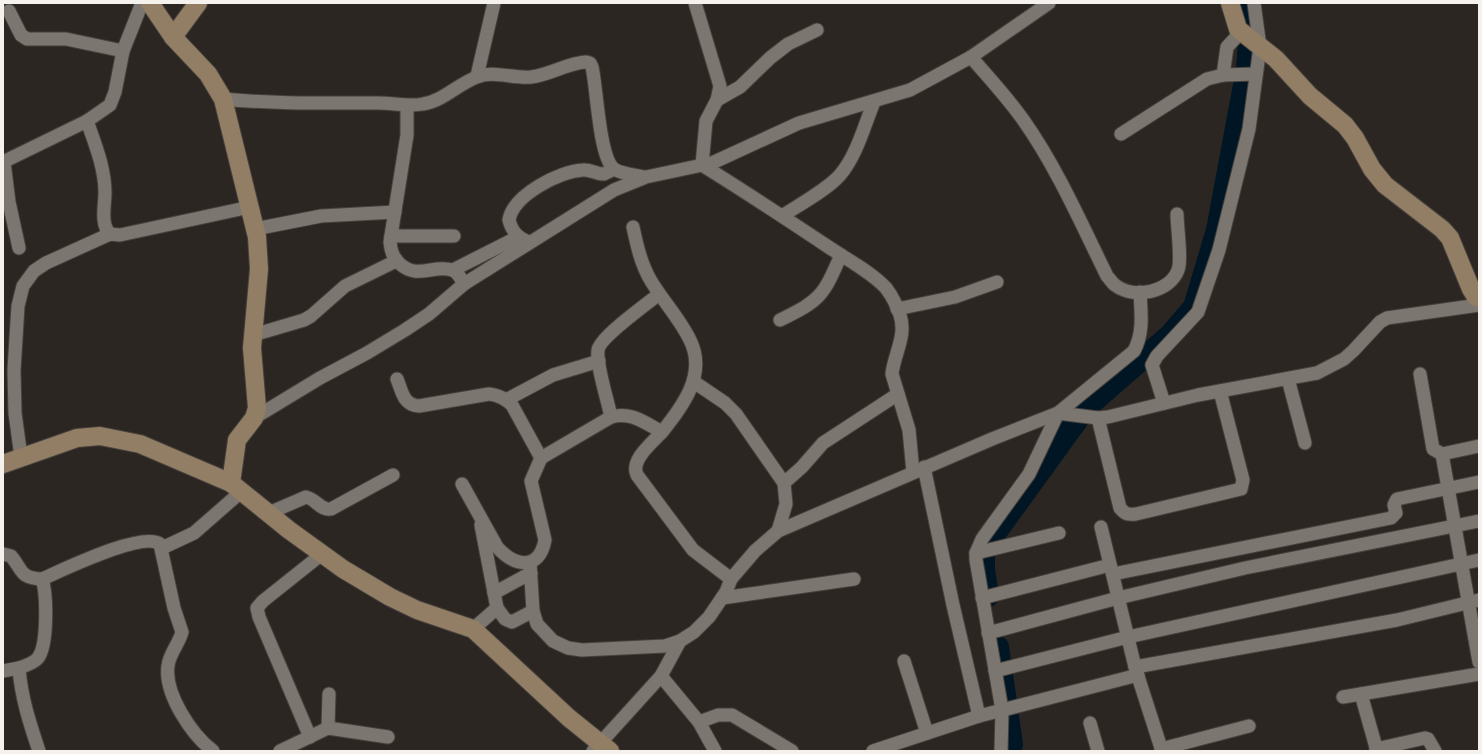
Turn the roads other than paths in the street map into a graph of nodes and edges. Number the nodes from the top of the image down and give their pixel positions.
1 (142, 3) edge
2 (150, 3) edge
3 (198, 3) edge
4 (494, 3) edge
5 (695, 3) edge
6 (1049, 3) edge
7 (1230, 3) edge
8 (1254, 3) edge
9 (9, 9) edge
10 (817, 30) dead end
11 (173, 37) junction
12 (1250, 39) junction
13 (123, 51) junction
14 (971, 57) junction
15 (1249, 74) junction
16 (477, 76) junction
17 (1223, 76) junction
18 (223, 99) junction
19 (716, 100) junction
20 (874, 102) junction
21 (407, 106) junction
22 (87, 121) junction
23 (1121, 134) dead end
24 (4, 162) edge
25 (702, 165) junction
26 (614, 169) junction
27 (646, 177) junction
28 (250, 207) junction
29 (395, 212) junction
30 (1177, 214) dead end
31 (782, 216) junction
32 (633, 227) dead end
33 (255, 229) junction
34 (110, 234) junction
35 (391, 236) junction
36 (454, 236) dead end
37 (524, 239) junction
38 (20, 248) dead end
39 (841, 255) junction
40 (396, 261) junction
41 (454, 270) junction
42 (997, 282) dead end
43 (464, 284) junction
44 (1140, 292) junction
45 (659, 294) junction
46 (1479, 298) edge
47 (1479, 305) edge
48 (897, 309) junction
49 (780, 320) dead end
50 (253, 335) junction
51 (599, 361) junction
52 (1420, 374) dead end
53 (396, 379) dead end
54 (1288, 379) junction
55 (694, 382) junction
56 (1220, 391) junction
57 (898, 394) junction
58 (506, 400) junction
59 (1164, 403) junction
60 (1058, 413) junction
61 (611, 417) junction
62 (1093, 417) junction
63 (254, 418) junction
64 (662, 432) junction
65 (1306, 443) dead end
66 (1479, 446) edge
67 (1442, 454) junction
68 (21, 458) junction
69 (541, 458) junction
70 (3, 464) edge
71 (919, 470) junction
72 (393, 476) dead end
73 (1479, 482) edge
74 (784, 483) junction
75 (462, 484) dead end
76 (236, 487) junction
77 (1448, 488) junction
78 (269, 513) junction
79 (1479, 522) edge
80 (1454, 526) junction
81 (1101, 527) dead end
82 (778, 531) junction
83 (1060, 533) dead end
84 (489, 543) junction
85 (162, 548) junction
86 (976, 553) junction
87 (3, 554) edge
88 (322, 554) junction
89 (1479, 560) edge
90 (1462, 564) junction
91 (530, 568) junction
92 (1112, 570) junction
93 (731, 578) junction
94 (42, 579) junction
95 (854, 579) dead end
96 (494, 593) junction
97 (722, 598) junction
98 (982, 598) junction
99 (1118, 598) junction
100 (1474, 600) edge
101 (497, 608) junction
102 (533, 611) junction
103 (473, 629) junction
104 (988, 632) junction
105 (1128, 637) junction
106 (680, 641) junction
107 (904, 661) dead end
108 (1479, 662) edge
109 (19, 668) junction
110 (3, 671) edge
111 (995, 671) junction
112 (1137, 671) junction
113 (1479, 674) edge
114 (661, 676) junction
115 (329, 694) dead end
116 (1360, 694) junction
117 (1343, 697) dead end
118 (1002, 710) junction
119 (979, 716) junction
120 (699, 722) junction
121 (1090, 723) dead end
122 (1249, 726) dead end
123 (328, 728) junction
124 (927, 733) junction
125 (310, 737) junction
126 (388, 737) dead end
127 (600, 748) edge
128 (1161, 750) edge
129 (1376, 750) edge
130 (39, 751) edge
131 (213, 751) edge
132 (280, 751) edge
133 (714, 751) edge
134 (792, 751) edge
135 (874, 751) edge
136 (1001, 751) edge
137 (1098, 751) edge
138 (1435, 751) edge

1 - 13 street
2 - 11 street
3 - 11 street
4 - 16 street
5 - 19 street
6 - 14 street
7 - 12 street
8 - 12 street
9 - 13 street
10 - 19 street
11 - 18 street
12 - 15 street
12 - 17 street
12 - 46 street
13 - 22 street
14 - 20 street
14 - 44 street
15 - 17 street
15 - 59 street
16 - 21 street
16 - 26 street
17 - 23 street
18 - 21 street
18 - 28 street
19 - 25 street
20 - 25 street
20 - 31 street
21 - 29 street
22 - 24 street
22 - 34 street
24 - 38 street
25 - 27 street
25 - 31 street
26 - 27 street
26 - 37 street
27 - 37 street
28 - 33 street
28 - 34 street
29 - 33 street
29 - 35 street
30 - 44 street
31 - 39 street
32 - 45 street
33 - 50 street
34 - 68 street
35 - 36 street
35 - 40 street
37 - 41 street
37 - 43 street
39 - 48 street
39 - 49 street
40 - 41 street
40 - 50 street
41 - 43 street
42 - 48 street
43 - 63 street
44 - 60 street
45 - 51 street
45 - 55 street
47 - 54 street
48 - 57 street
50 - 63 street
51 - 58 street
51 - 61 street
52 - 67 street
53 - 58 street
54 - 56 street
54 - 65 street
55 - 64 street
55 - 74 street
56 - 59 street
56 - 62 street
57 - 71 street
57 - 74 street
58 - 69 street
59 - 62 street
60 - 62 street
60 - 71 street
60 - 86 street
61 - 64 street
61 - 69 street
63 - 76 street
64 - 93 street
66 - 67 street
67 - 77 street
68 - 70 street
68 - 76 street
69 - 91 street
71 - 82 street
71 - 119 street
72 - 78 street
73 - 77 street
74 - 82 street
75 - 84 street
76 - 78 street
76 - 85 street
77 - 80 street
77 - 92 street
78 - 88 street
79 - 80 street
80 - 90 street
80 - 99 street
81 - 92 street
82 - 93 street
83 - 86 street
84 - 91 street
84 - 96 street
85 - 94 street
85 - 131 street
86 - 98 street
87 - 94 street
88 - 103 street
88 - 125 street
89 - 90 street
90 - 100 street
90 - 105 street
91 - 96 street
91 - 102 street
92 - 98 street
92 - 99 street
93 - 97 street
94 - 109 street
95 - 97 street
96 - 101 street
97 - 106 street
98 - 104 street
99 - 104 street
99 - 105 street
100 - 108 street
100 - 112 street
101 - 102 street
101 - 103 street
102 - 106 street
103 - 127 street
104 - 111 street
105 - 111 street
105 - 112 street
106 - 114 street
107 - 124 street
109 - 110 street
109 - 130 street
111 - 118 street
112 - 118 street
112 - 128 street
113 - 116 street
114 - 120 street
114 - 127 street
115 - 123 street
116 - 117 street
116 - 129 street
118 - 119 street
118 - 136 street
119 - 124 street
120 - 133 street
120 - 134 street
121 - 137 street
122 - 128 street
123 - 125 street
123 - 126 street
124 - 135 street
125 - 132 street
129 - 138 street

